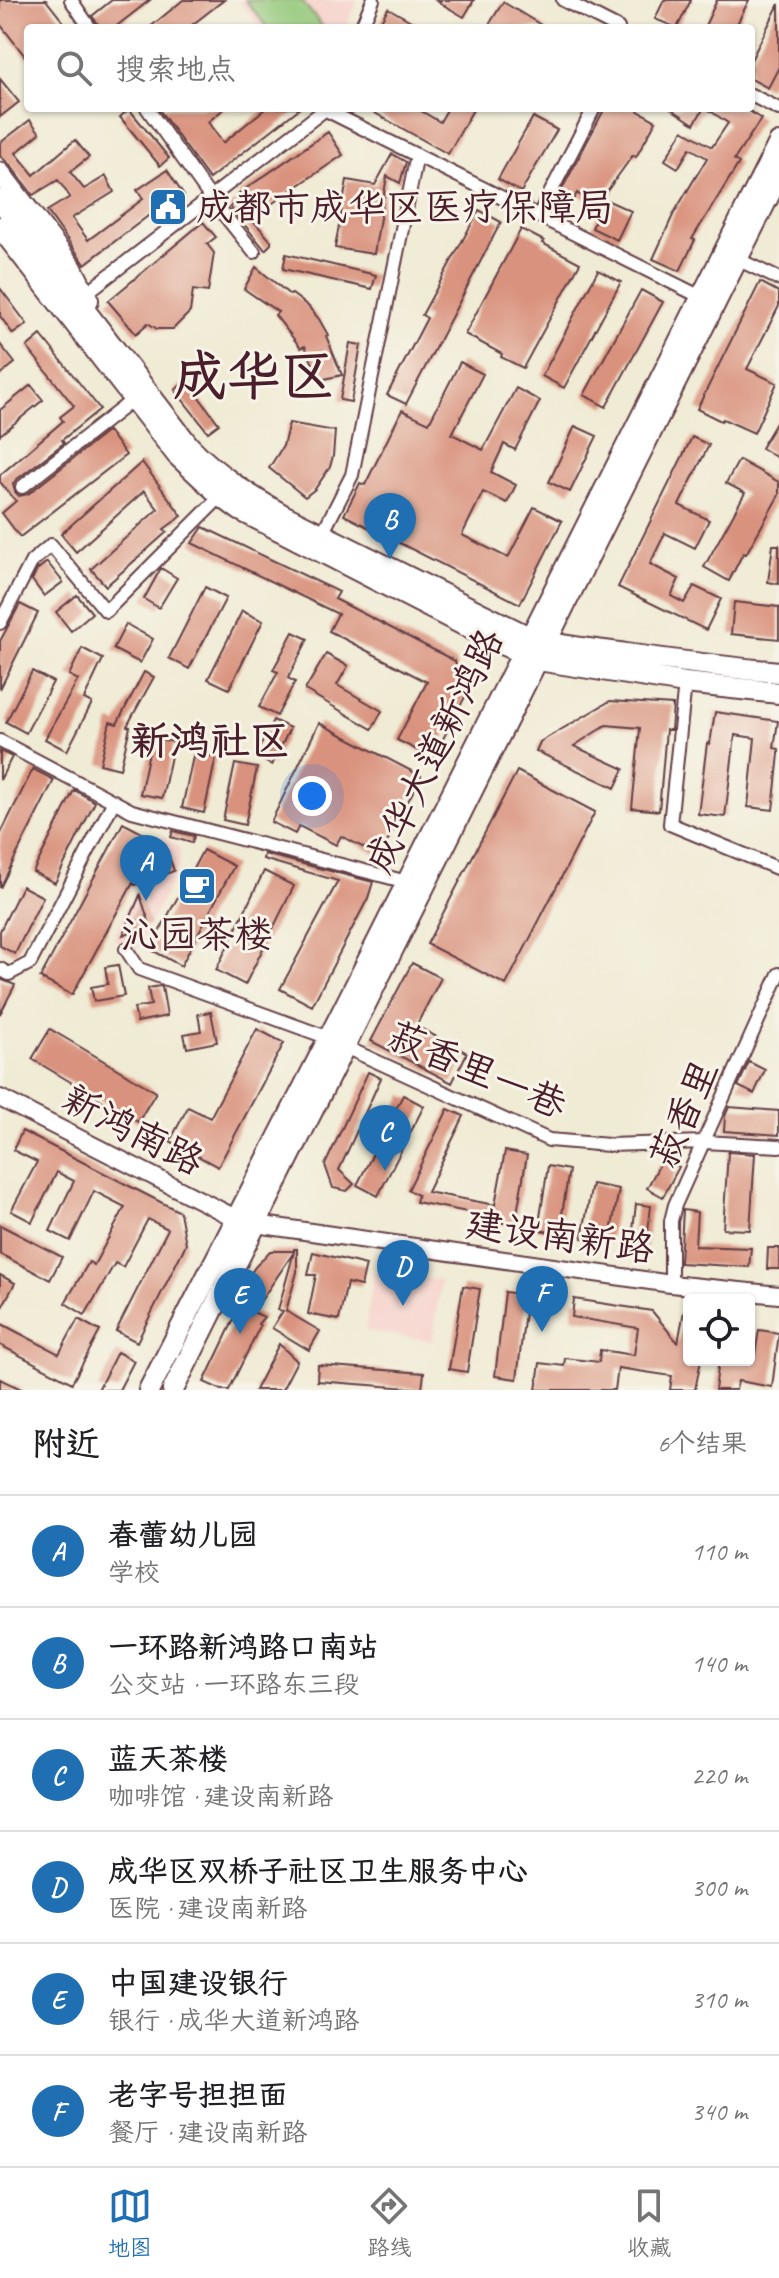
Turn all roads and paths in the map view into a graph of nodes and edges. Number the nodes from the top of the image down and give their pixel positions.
1 (71, 0) edge
2 (373, 0) edge
3 (563, 0) edge
4 (87, 24) edge
5 (363, 24) edge
6 (610, 24) edge
7 (755, 97) edge
8 (779, 109) edge
9 (150, 112) edge
10 (322, 112) edge
11 (332, 112) edge
12 (592, 112) edge
13 (779, 143) edge
14 (417, 155) junction
15 (0, 173) edge
16 (779, 175) edge
17 (210, 197) junction
18 (0, 200) edge
19 (539, 215) junction
20 (0, 227) edge
21 (0, 247) edge
22 (254, 252) dead end
23 (737, 259) junction
24 (779, 279) edge
25 (85, 294) junction
26 (701, 297) junction
27 (102, 344) junction
28 (134, 399) junction
29 (22, 487) dead end
30 (221, 496) junction
31 (322, 534) junction
32 (0, 623) edge
33 (534, 648) junction
34 (779, 672) edge
35 (685, 683) junction
36 (779, 693) edge
37 (0, 741) edge
38 (114, 801) junction
39 (779, 869) edge
40 (407, 882) junction
41 (126, 949) dead end
42 (0, 969) edge
43 (779, 974) edge
44 (337, 1043) junction
45 (0, 1098) edge
46 (704, 1142) junction
47 (779, 1146) edge
48 (247, 1222) junction
49 (671, 1284) junction
50 (779, 1295) edge
51 (149, 1390) edge
52 (173, 1390) edge

1 - 4 street
2 - 5 street
3 - 6 street
7 - 8 street
9 - 17 street
10 - 17 street
11 - 14 street
12 - 19 street
13 - 26 main road, 成华大道新鸿路
14 - 19 street
14 - 31 street
15 - 25 main road
16 - 23 main road, 成华大道新鸿路
17 - 22 street
17 - 25 street
18 - 27 main road
19 - 26 street
20 - 27 main road
21 - 27 main road
23 - 24 street
23 - 33 main road, 成华大道新鸿路
25 - 27 main road
26 - 33 main road, 成华大道新鸿路
27 - 28 main road
27 - 31 main road
28 - 29 street
28 - 30 main road
30 - 32 street
30 - 33 main road
31 - 33 main road
33 - 34 main road
33 - 35 main road
33 - 40 main road, 成华大道新鸿路
33 - 44 main road, 成华大道新鸿路
35 - 36 main road
35 - 39 street
37 - 38 street
38 - 40 street
38 - 42 street
40 - 44 main road, 成华大道新鸿路
41 - 44 street, 菽香里一巷
43 - 46 street, 菽香里
44 - 46 street, 菽香里一巷
44 - 48 main road, 成华大道新鸿路
45 - 48 street, 新鸿南路
46 - 47 street, 菽香里一巷
46 - 49 street, 菽香里
48 - 49 street, 建设南新路
48 - 51 main road, 成华大道新鸿路
48 - 52 main road, 成华大道新鸿路
49 - 50 street, 建设南新路

